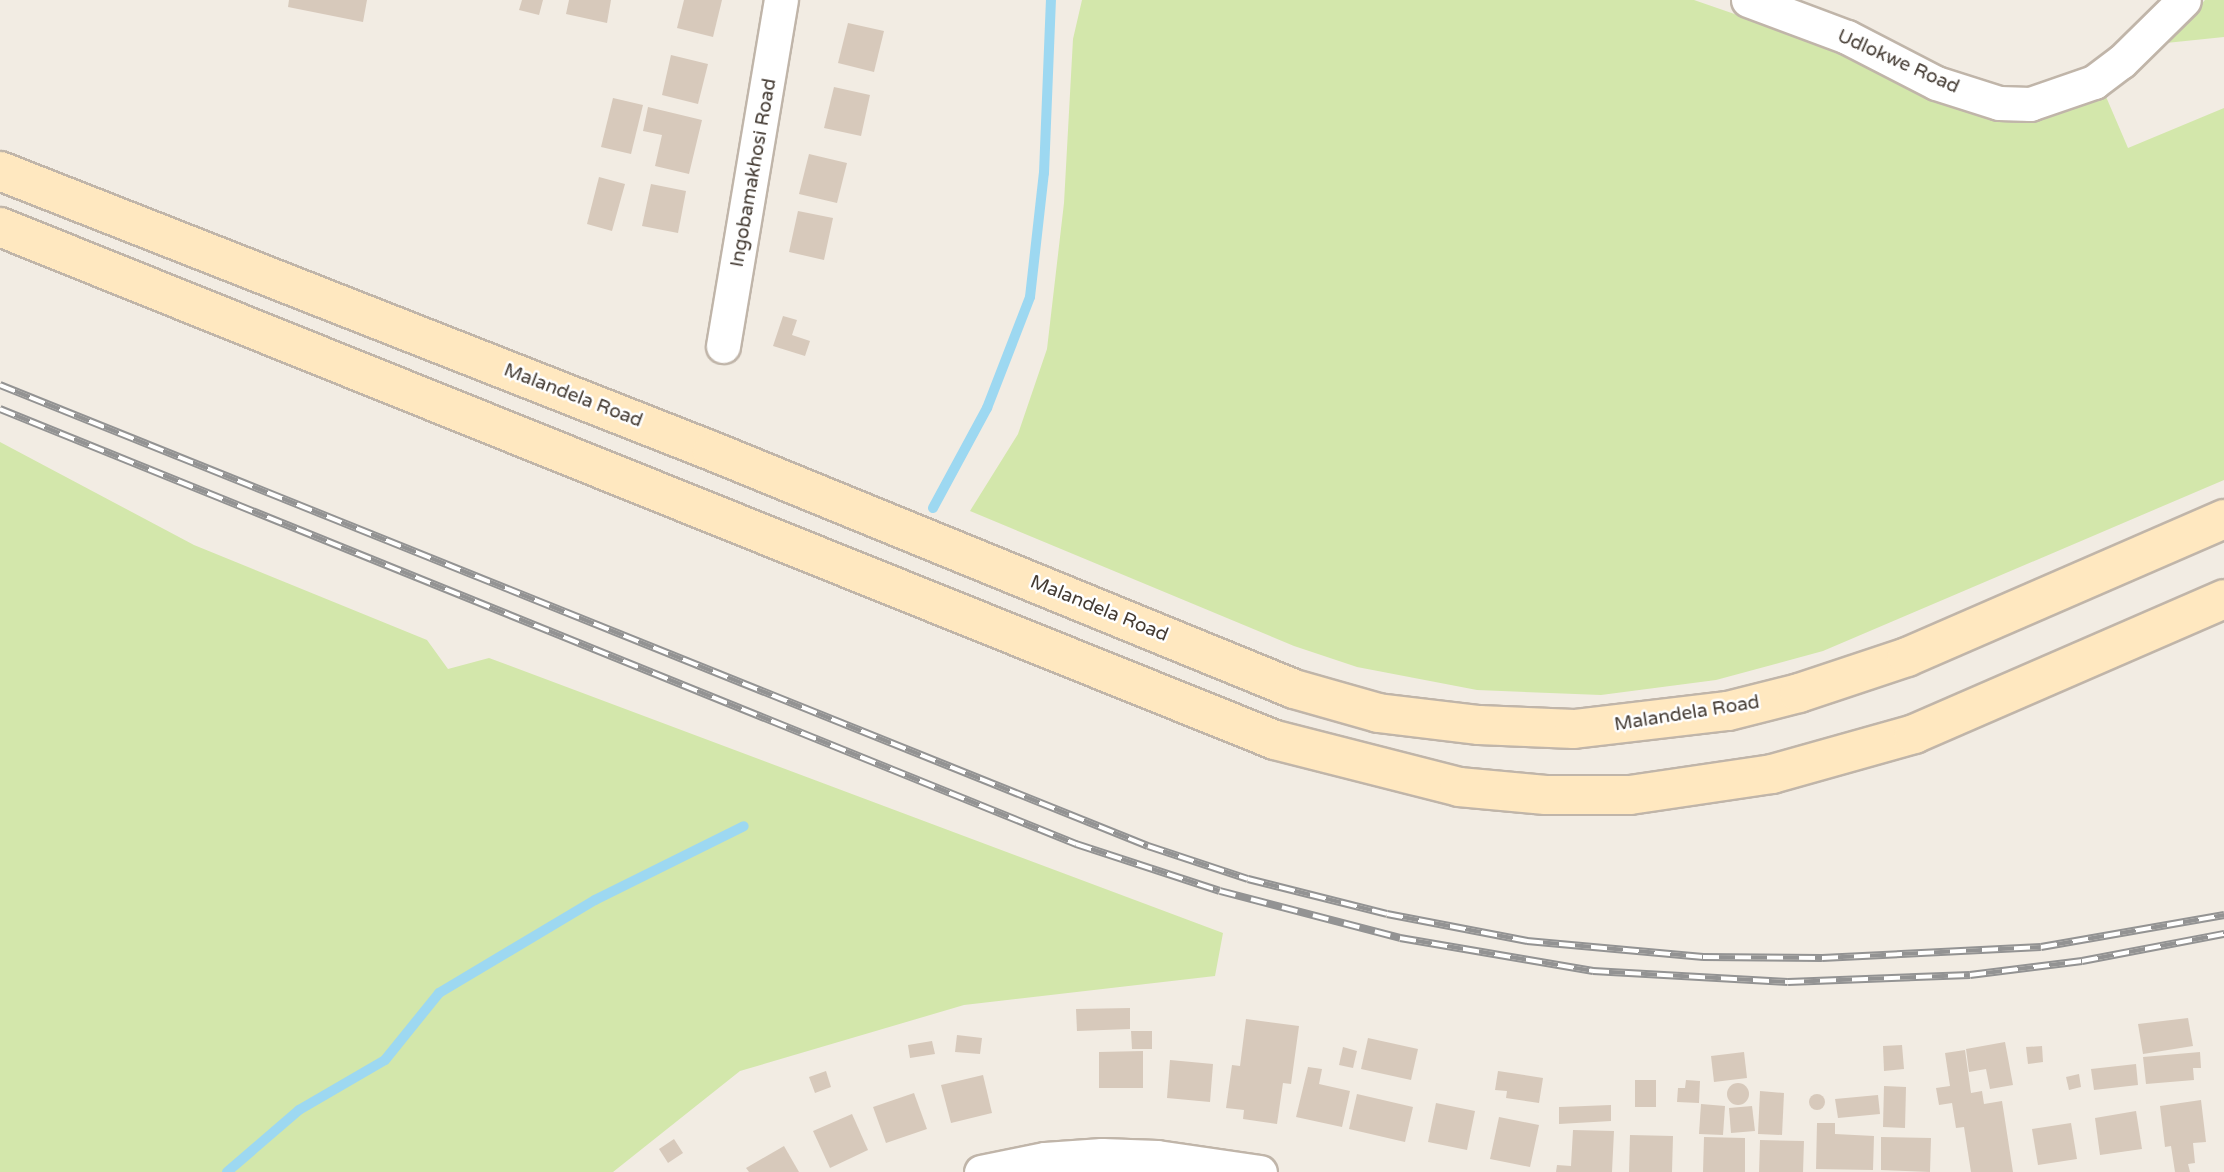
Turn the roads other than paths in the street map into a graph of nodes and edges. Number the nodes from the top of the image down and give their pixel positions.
1 (781, 0) edge
2 (1748, 0) edge
3 (2185, 0) edge
4 (0, 171) edge
5 (0, 227) edge
6 (723, 345) dead end
7 (2224, 519) edge
8 (2224, 599) edge
9 (981, 1172) edge
10 (1259, 1172) edge

1 - 6 street, Ingobamakhosi Road
2 - 3 street, Udlokwe Road
4 - 7 main road, Malandela Road
5 - 8 main road
9 - 10 street

